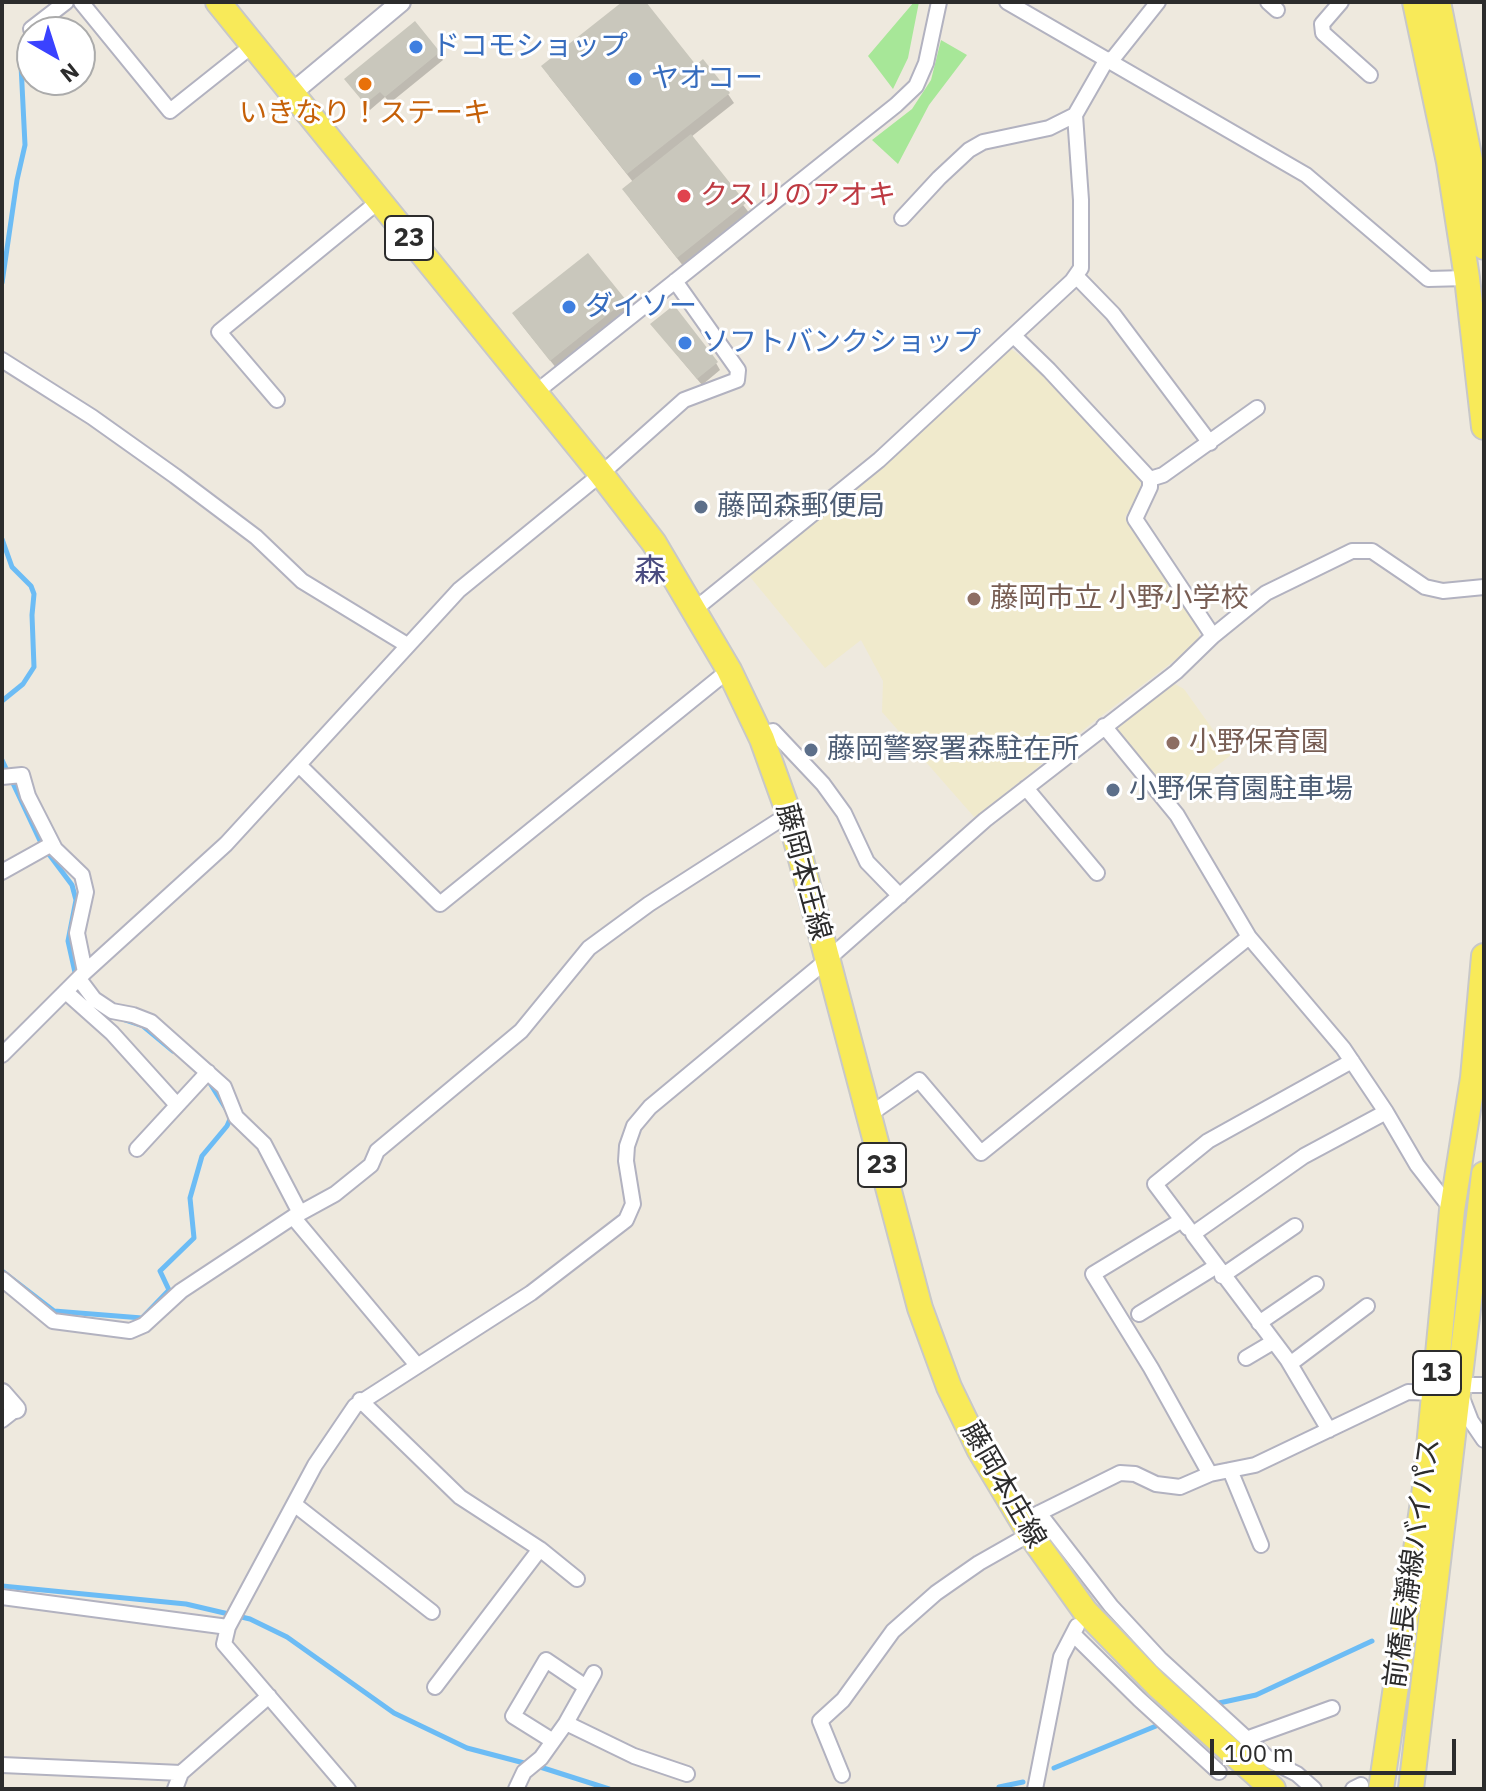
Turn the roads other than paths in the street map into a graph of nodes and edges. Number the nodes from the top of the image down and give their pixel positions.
1 (66, 2) edge
2 (81, 2) edge
3 (218, 2) edge
4 (401, 2) edge
5 (939, 2) edge
6 (1007, 2) edge
7 (1158, 2) edge
8 (1341, 2) edge
9 (1415, 2) edge
10 (1438, 2) edge
11 (48, 16) edge
12 (253, 45) junction
13 (1109, 60) junction
14 (1370, 75) dead end
15 (292, 93) junction
16 (1075, 115) junction
17 (379, 201) junction
18 (902, 218) dead end
19 (1483, 234) edge
20 (1076, 276) junction
21 (1467, 278) junction
22 (675, 281) junction
23 (1014, 336) junction
24 (2, 360) edge
25 (535, 393) junction
26 (277, 400) dead end
27 (1257, 408) dead end
28 (1484, 427) edge
29 (1210, 443) junction
30 (601, 474) junction
31 (1150, 479) junction
32 (1484, 587) edge
33 (694, 610) junction
34 (1213, 636) junction
35 (407, 645) junction
36 (729, 670) junction
37 (1104, 726) junction
38 (759, 734) junction
39 (299, 765) junction
40 (2, 777) edge
41 (1026, 788) junction
42 (789, 814) junction
43 (52, 844) junction
44 (2, 872) edge
45 (1097, 873) dead end
46 (900, 896) junction
47 (1249, 937) junction
48 (1484, 956) edge
49 (827, 960) junction
50 (82, 976) junction
51 (66, 992) junction
52 (2, 1055) edge
53 (1352, 1061) junction
54 (208, 1072) junction
55 (177, 1105) junction
56 (1386, 1112) junction
57 (869, 1115) junction
58 (137, 1149) dead end
59 (1484, 1174) edge
60 (1452, 1210) junction
61 (297, 1215) junction
62 (1182, 1220) junction
63 (1295, 1226) dead end
64 (1193, 1234) junction
65 (1219, 1271) junction
66 (2, 1279) edge
67 (1316, 1284) dead end
68 (1367, 1306) dead end
69 (1139, 1314) dead end
70 (1259, 1323) junction
71 (1273, 1342) junction
72 (1246, 1358) dead end
73 (416, 1364) junction
74 (1290, 1364) junction
75 (1484, 1385) edge
76 (1446, 1389) junction
77 (2, 1393) edge
78 (360, 1400) junction
79 (9, 1415) edge
80 (1329, 1430) junction
81 (1484, 1440) edge
82 (1230, 1470) junction
83 (1210, 1474) junction
84 (294, 1504) junction
85 (1030, 1523) junction
86 (1261, 1545) dead end
87 (540, 1549) junction
88 (577, 1579) dead end
89 (2, 1597) edge
90 (1085, 1611) junction
91 (432, 1612) dead end
92 (228, 1627) junction
93 (1073, 1634) junction
94 (594, 1673) dead end
95 (435, 1687) dead end
96 (586, 1687) junction
97 (269, 1696) junction
98 (1332, 1708) dead end
99 (566, 1723) junction
100 (1246, 1739) junction
101 (553, 1741) junction
102 (2, 1765) edge
103 (1219, 1772) dead end
104 (181, 1773) junction
105 (687, 1774) dead end
106 (842, 1775) dead end
107 (1365, 1788) edge
108 (175, 1789) edge
109 (348, 1789) edge
110 (516, 1789) edge
111 (1035, 1789) edge
112 (1273, 1789) edge
113 (1314, 1789) edge
114 (1411, 1789) edge

1 - 11 street
2 - 12 street
3 - 12 main road, 藤岡本庄線 / 23
4 - 15 street
5 - 22 street
6 - 13 street
7 - 13 street
8 - 14 street
9 - 21 main road
10 - 19 main road
12 - 15 main road, 藤岡本庄線 / 23
13 - 16 street
13 - 21 street
15 - 17 main road, 藤岡本庄線 / 23
16 - 18 street
16 - 20 street
17 - 25 main road, 藤岡本庄線 / 23
17 - 26 street
20 - 23 street
20 - 29 street
21 - 28 main road
22 - 25 street
22 - 30 street
23 - 31 street
23 - 33 street
24 - 35 street
25 - 30 main road, 藤岡本庄線 / 23
27 - 29 street
29 - 31 street
30 - 33 main road, 藤岡本庄線 / 23
30 - 35 street
31 - 34 street
32 - 34 street
33 - 36 main road, 藤岡本庄線 / 23
34 - 37 street
35 - 39 street
36 - 38 main road, 藤岡本庄線 / 23
36 - 39 street
37 - 41 street
37 - 47 street
38 - 42 main road, 藤岡本庄線 / 23
38 - 46 street
39 - 50 street
40 - 43 street
41 - 45 street
41 - 46 street
42 - 49 main road, 藤岡本庄線 / 23
42 - 61 street
43 - 44 street
43 - 50 street
46 - 49 street
47 - 53 street
47 - 57 street
48 - 60 main road, 前橋長瀞線バイパス / 13
49 - 57 main road, 藤岡本庄線 / 23
49 - 73 street
50 - 51 street
50 - 54 street
51 - 52 street
51 - 55 street
53 - 56 street
53 - 62 street
54 - 55 street
54 - 61 street
55 - 58 street
56 - 60 street
56 - 64 street
57 - 85 main road, 藤岡本庄線 / 23
59 - 76 main road, 前橋長瀞線バイパス / 13
60 - 76 main road, 前橋長瀞線バイパス / 13
61 - 66 street
61 - 73 street
62 - 64 street
62 - 83 street
63 - 65 street
64 - 65 street
65 - 69 street
65 - 70 street
67 - 70 street
68 - 74 street
70 - 71 street
71 - 72 street
71 - 74 street
73 - 78 street
74 - 80 street
75 - 76 street
76 - 80 street
76 - 81 street
76 - 107 main road, 前橋長瀞線バイパス / 13
76 - 114 main road, 前橋長瀞線バイパス / 13
77 - 79 street
78 - 84 street
78 - 87 street
80 - 82 street
82 - 83 street
82 - 86 street
83 - 85 street
84 - 91 street
84 - 92 street
85 - 90 main road, 藤岡本庄線 / 23
85 - 100 street
85 - 106 street
87 - 88 street
87 - 95 street
89 - 92 street
90 - 93 street
90 - 112 main road, 藤岡本庄線 / 23
92 - 97 street
93 - 103 street
93 - 111 street
94 - 96 street
96 - 99 street
96 - 101 street
97 - 104 street
97 - 109 street
98 - 100 street
99 - 101 street
99 - 105 street
100 - 113 street
101 - 110 street
102 - 104 street
104 - 108 street

